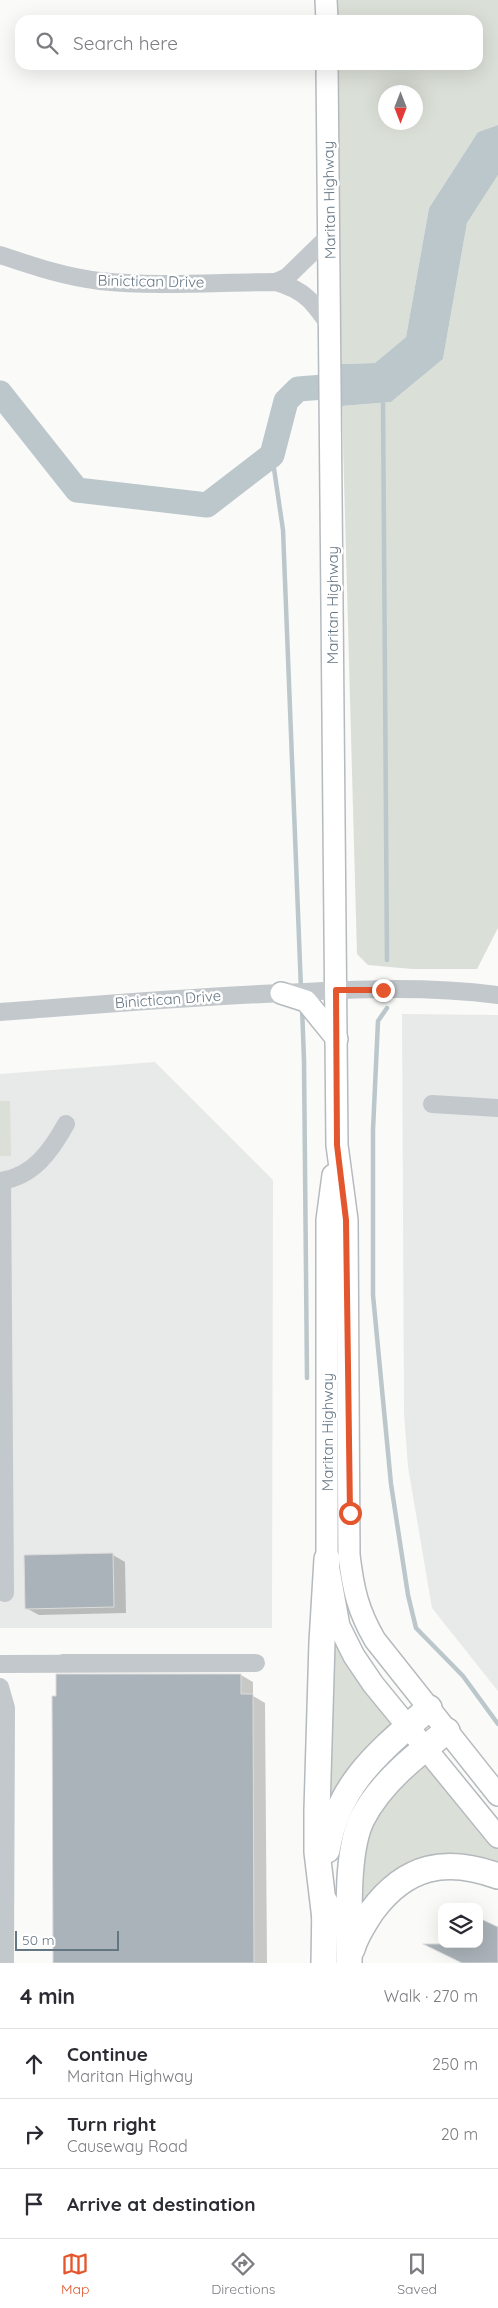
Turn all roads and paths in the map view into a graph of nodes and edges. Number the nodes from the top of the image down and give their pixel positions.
1 (326, 0) edge
2 (327, 15) edge
3 (327, 70) edge
4 (329, 236) junction
5 (0, 255) edge
6 (276, 282) junction
7 (330, 326) junction
8 (336, 990) junction
9 (281, 993) junction
10 (498, 995) edge
11 (0, 1012) edge
12 (337, 1039) junction
13 (432, 1104) dead end
14 (498, 1108) edge
15 (66, 1124) dead end
16 (337, 1145) junction
17 (1, 1181) edge
18 (2, 1542) edge
19 (327, 1559) junction
20 (5, 1592) dead end
21 (256, 1663) dead end
22 (0, 1664) edge
23 (0, 1687) edge
24 (429, 1708) junction
25 (408, 1726) junction
26 (447, 1731) junction
27 (425, 1748) junction
28 (498, 1795) edge
29 (498, 1836) edge
30 (498, 1876) edge
31 (325, 1919) junction
32 (349, 1962) edge
33 (5, 1963) edge
34 (324, 1963) edge

1 - 2 main road
3 - 4 main road, Maritan Highway
4 - 6 street
4 - 7 main road, Maritan Highway
5 - 6 street, Binictican Drive
6 - 7 street, Binictican Drive
7 - 8 main road, Maritan Highway
8 - 9 street, Binictican Drive
8 - 10 street, Binictican Drive
8 - 12 main road, Maritan Highway
9 - 11 street, Binictican Drive
9 - 12 main road
12 - 16 main road, Maritan Highway
13 - 14 street
15 - 17 street
16 - 19 main road, Maritan Highway
16 - 24 main road, Maritan Highway
17 - 18 street
18 - 20 street
19 - 25 main road, Maritan Highway
19 - 31 highway
21 - 22 street
23 - 33 street
24 - 25 highway
24 - 26 main road, Maritan Highway
25 - 27 main road, Maritan Highway
25 - 31 highway
26 - 27 highway
26 - 28 main road, Maritan Highway
27 - 29 main road, Maritan Highway
27 - 32 highway
30 - 32 highway
31 - 34 highway

